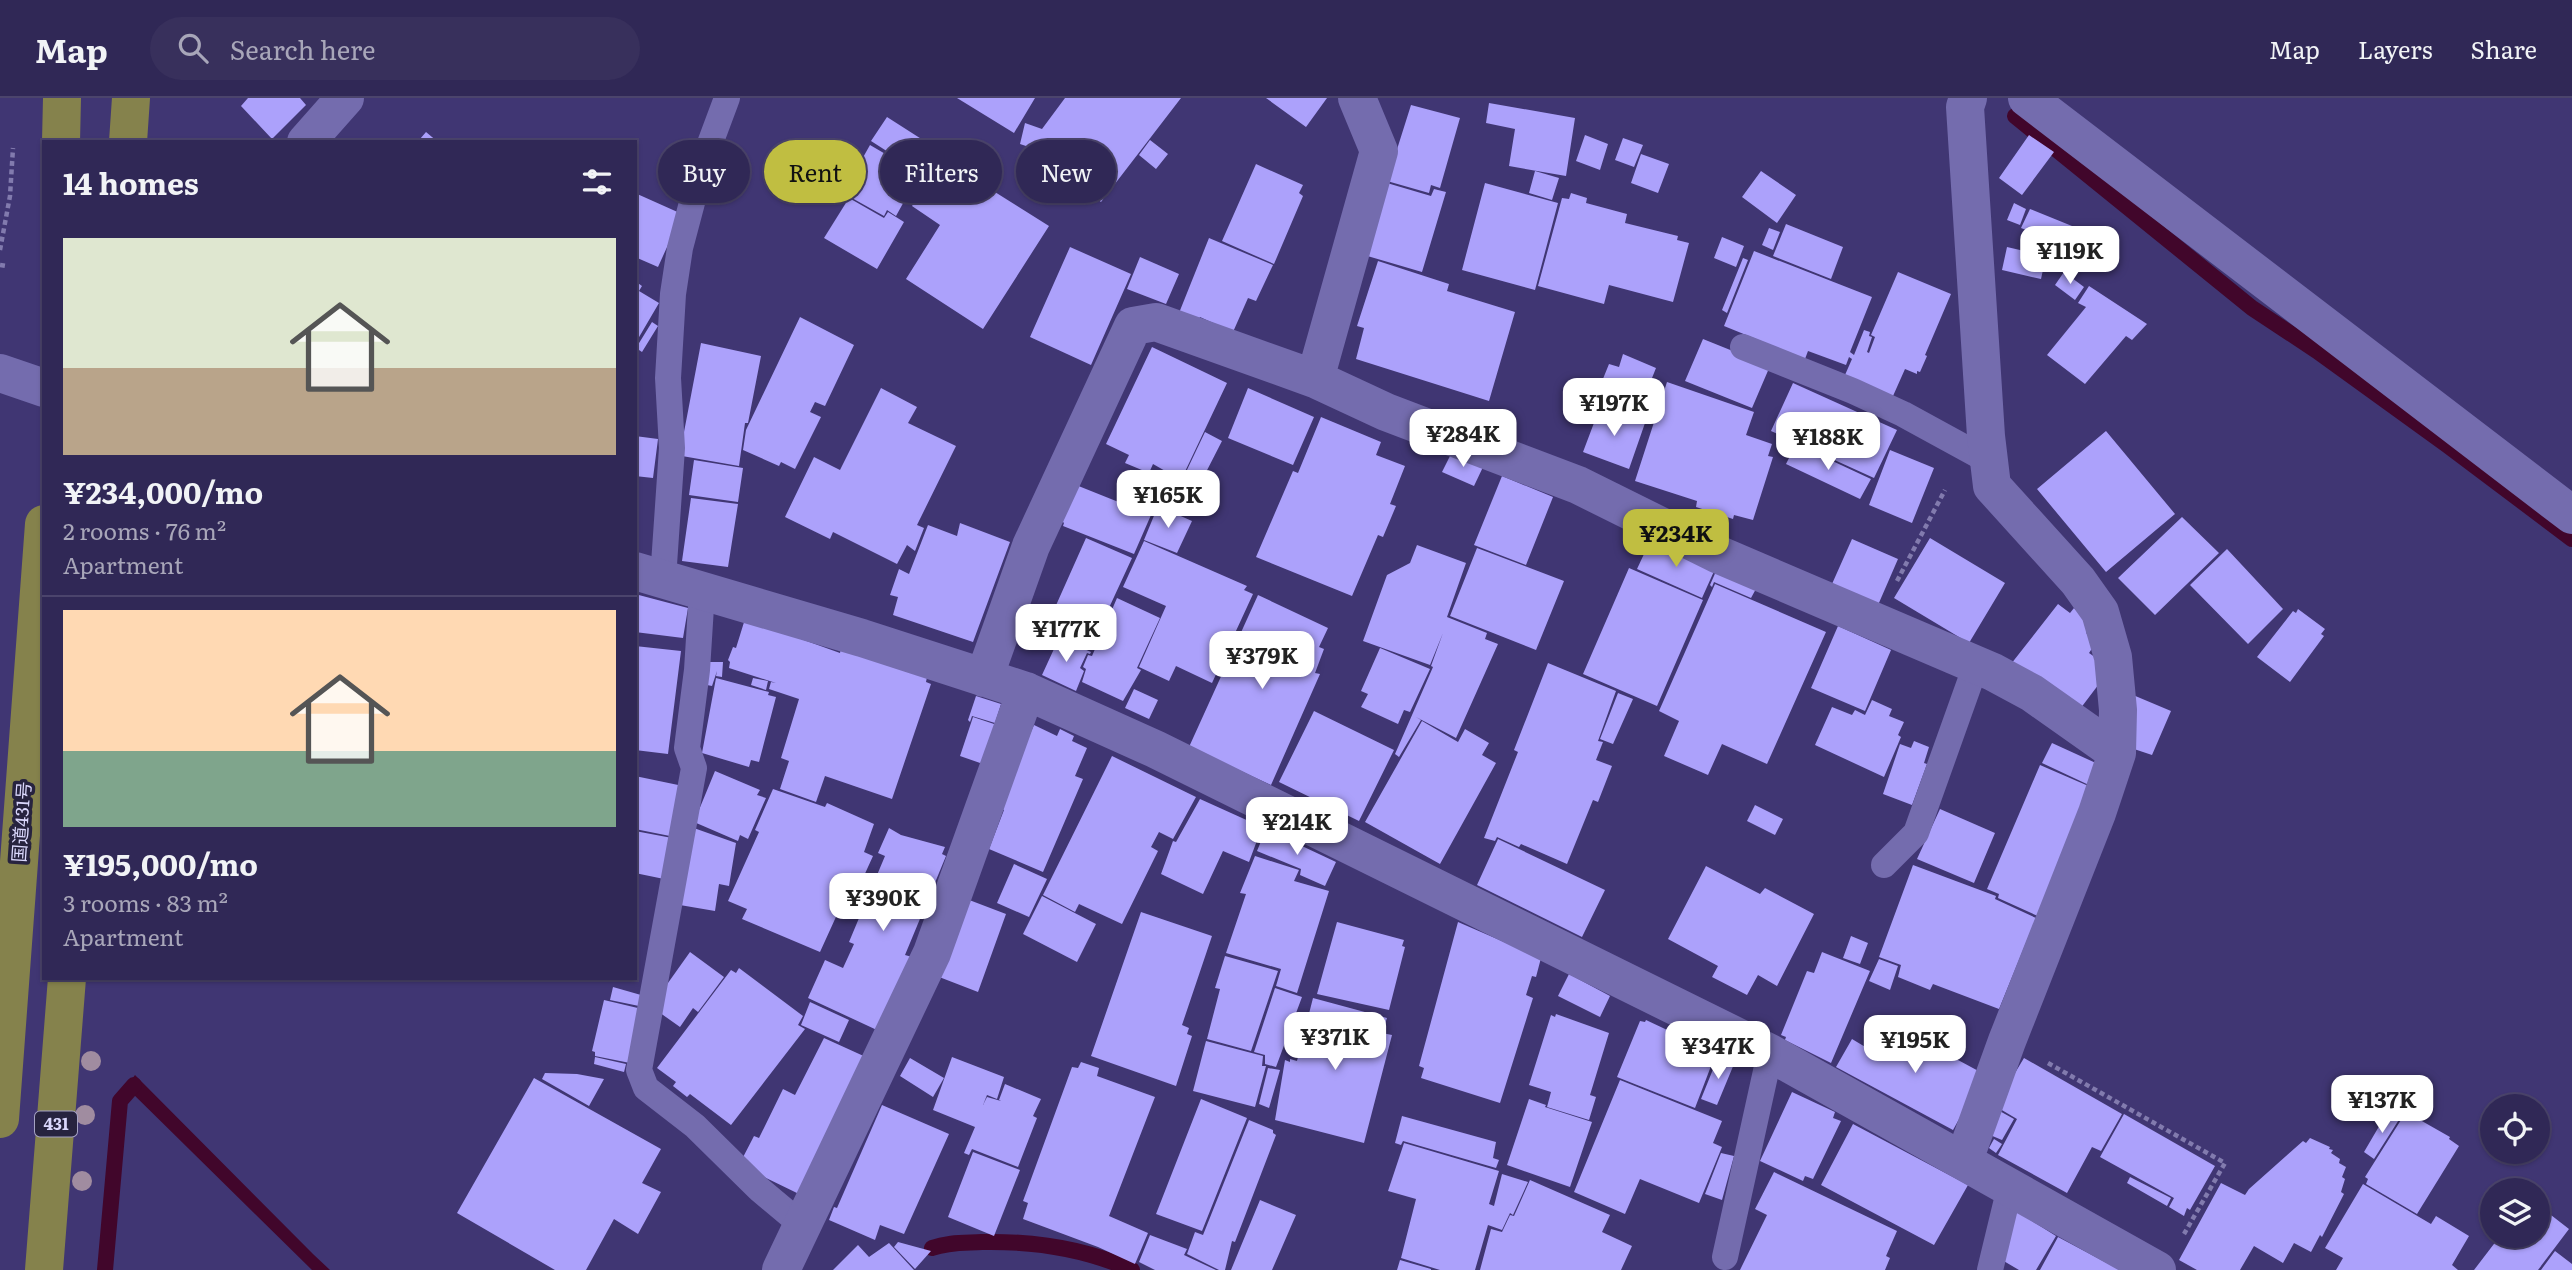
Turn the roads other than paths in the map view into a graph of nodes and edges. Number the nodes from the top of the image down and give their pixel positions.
1 (62, 98) edge
2 (131, 98) edge
3 (345, 98) edge
4 (727, 98) edge
5 (1357, 98) edge
6 (1968, 98) edge
7 (2027, 98) edge
8 (61, 140) edge
9 (128, 140) edge
10 (308, 140) edge
11 (1743, 347) dead end
12 (0, 373) edge
13 (1315, 379) junction
14 (42, 387) edge
15 (1989, 461) junction
16 (2572, 515) edge
17 (42, 551) edge
18 (649, 575) edge
19 (702, 591) junction
20 (1976, 665) junction
21 (984, 678) junction
22 (1027, 691) junction
23 (2117, 753) junction
24 (1884, 865) dead end
25 (67, 980) edge
26 (1770, 1052) junction
27 (0, 1119) edge
28 (1964, 1160) junction
29 (2010, 1186) junction
30 (802, 1225) junction
31 (1725, 1257) dead end
32 (44, 1270) edge
33 (781, 1270) edge
34 (1990, 1270) edge
35 (2157, 1270) edge

1 - 8 highway
2 - 9 highway
3 - 10 street
4 - 18 lane
5 - 13 street
6 - 15 street
7 - 16 street
11 - 15 lane
12 - 14 street
13 - 20 street
13 - 21 street
15 - 23 street
17 - 27 highway, 国道431号
18 - 19 street
19 - 21 street
19 - 30 lane
20 - 23 street
20 - 24 lane
21 - 22 street
22 - 26 street
22 - 30 street
23 - 28 street
25 - 32 highway, 431
26 - 28 street
26 - 31 lane
28 - 29 street
29 - 34 lane
29 - 35 street
30 - 33 street

